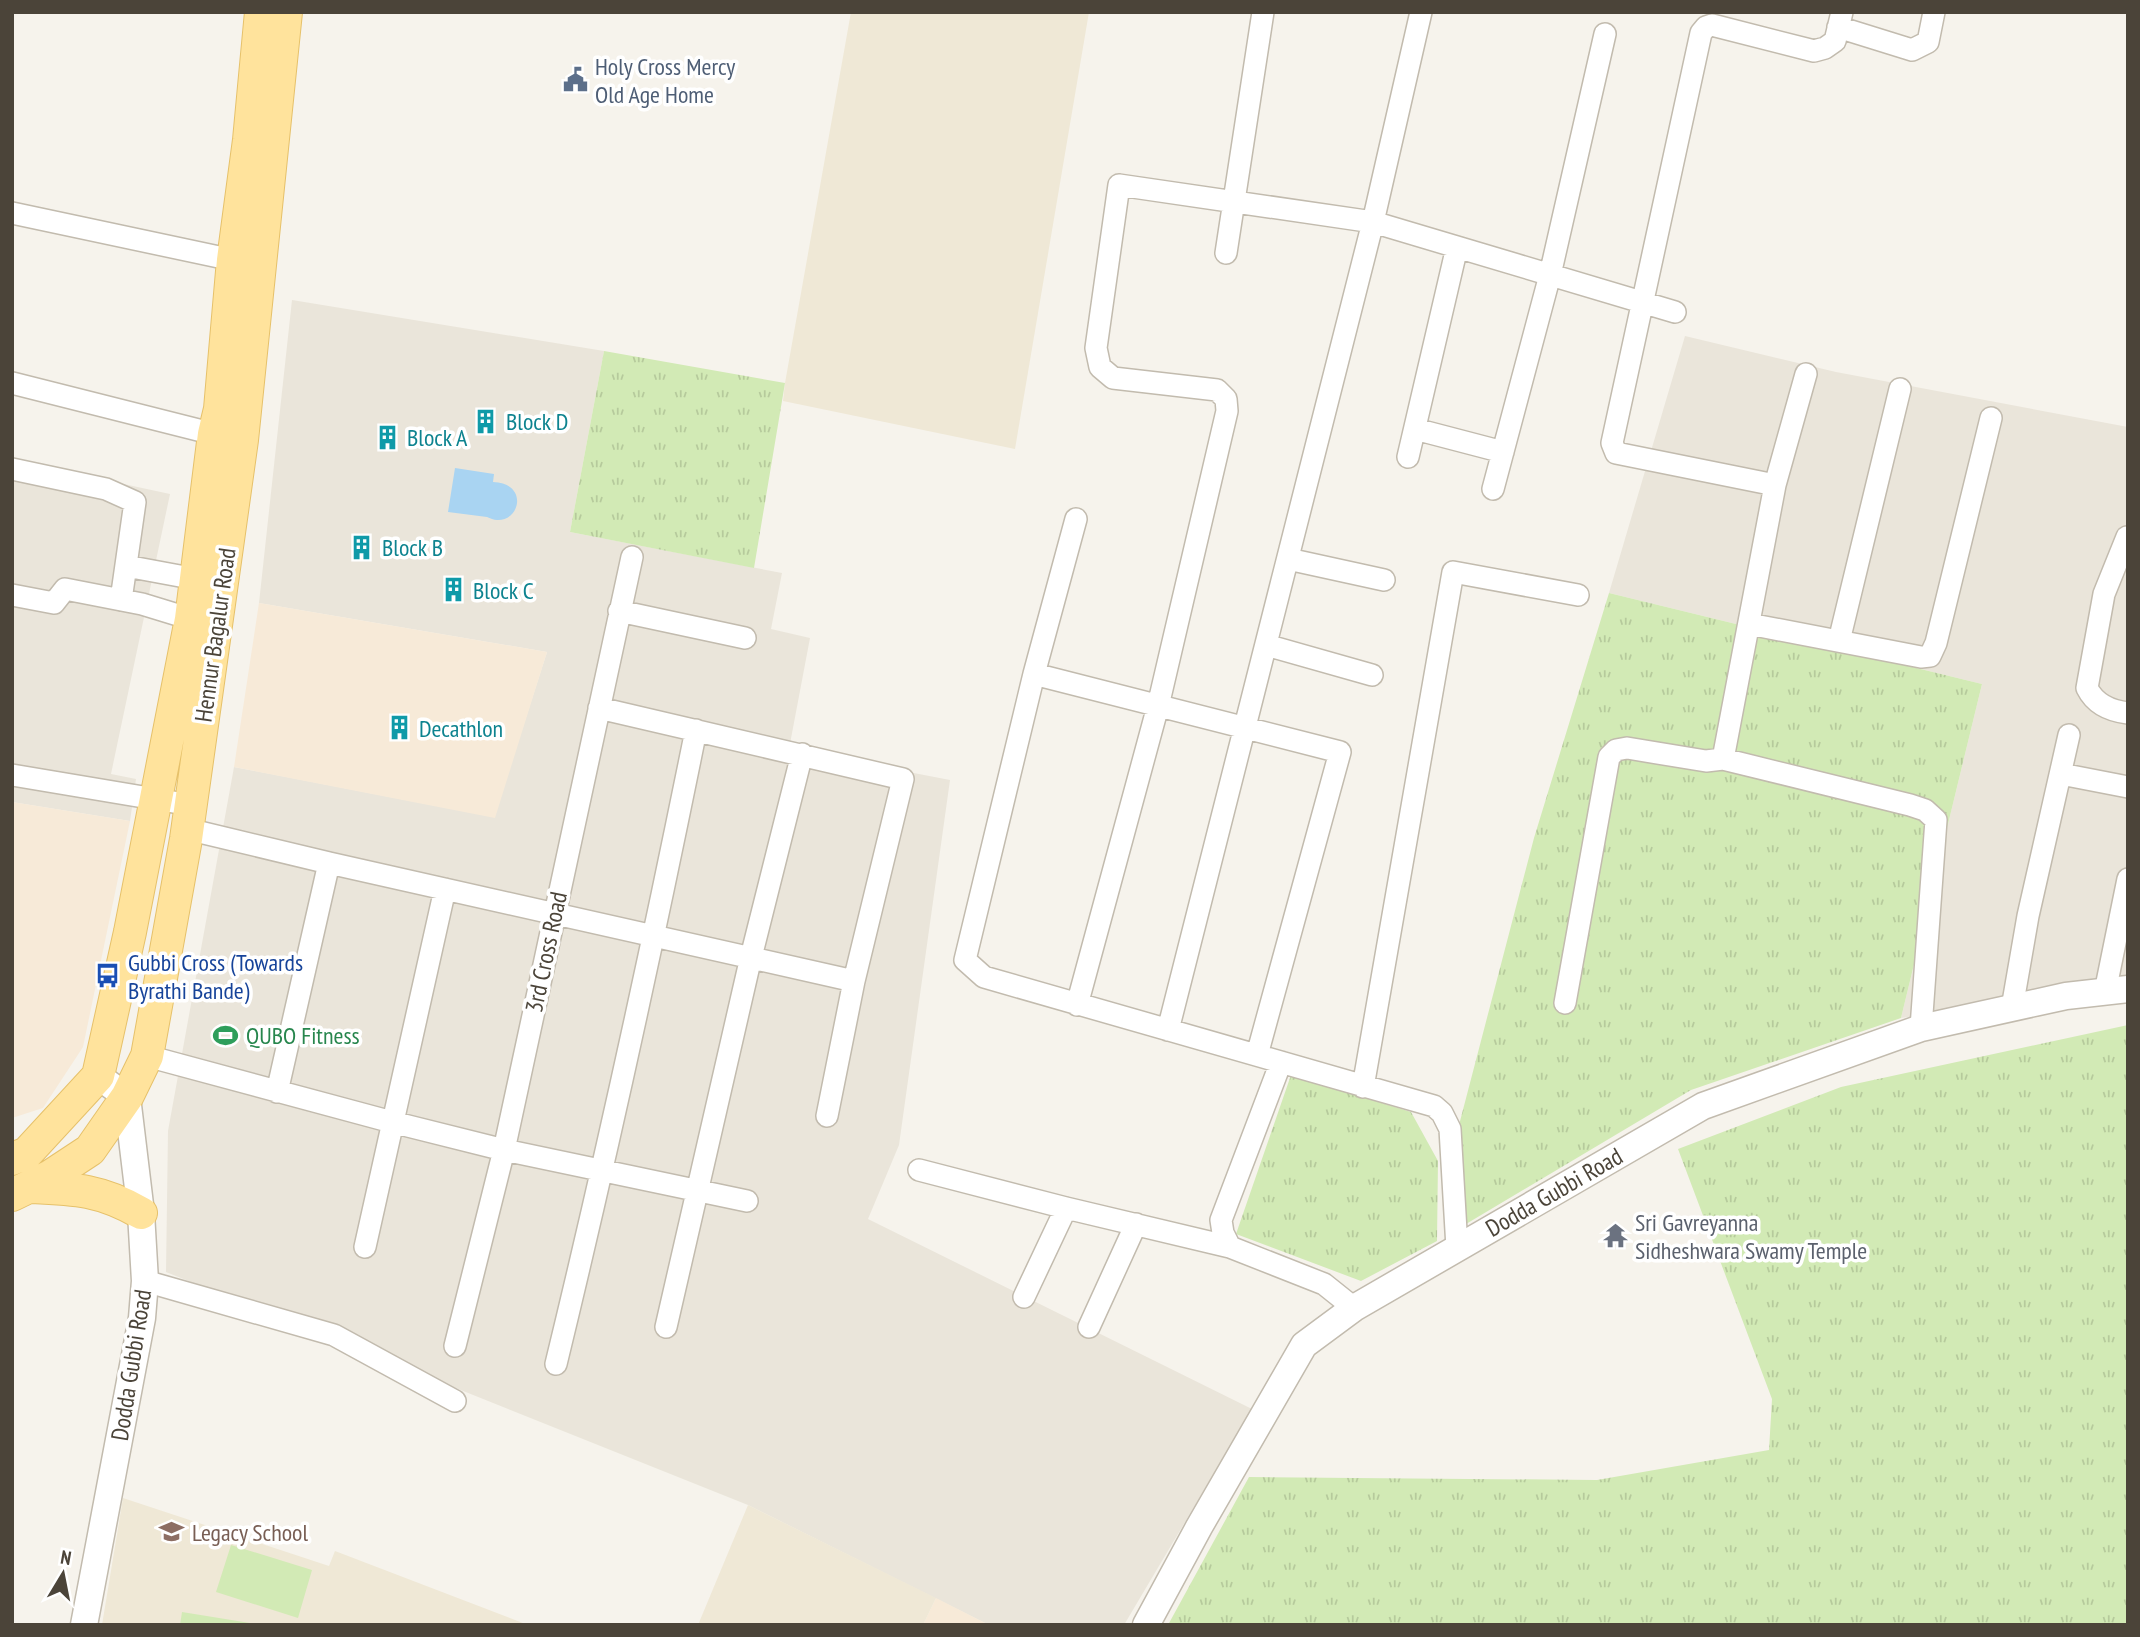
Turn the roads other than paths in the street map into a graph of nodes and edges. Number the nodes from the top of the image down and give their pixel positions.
1 (261, 12) edge
2 (286, 12) edge
3 (1263, 12) edge
4 (1421, 12) edge
5 (1934, 12) edge
6 (1840, 20) edge
7 (1605, 34) dead end
8 (1233, 202) junction
9 (12, 213) edge
10 (1373, 222) junction
11 (1457, 247) junction
12 (1226, 253) dead end
13 (233, 260) junction
14 (1550, 275) junction
15 (1642, 303) junction
16 (1675, 312) dead end
17 (1806, 374) dead end
18 (12, 383) edge
19 (1900, 389) dead end
20 (1991, 418) dead end
21 (1415, 429) junction
22 (228, 437) junction
23 (1503, 452) junction
24 (1408, 457) dead end
25 (12, 469) edge
26 (1775, 485) junction
27 (1493, 489) dead end
28 (1076, 519) dead end
29 (2127, 537) edge
30 (632, 557) dead end
31 (1288, 559) junction
32 (126, 566) junction
33 (196, 579) junction
34 (1384, 580) dead end
35 (12, 595) edge
36 (1578, 595) dead end
37 (121, 600) junction
38 (619, 611) junction
39 (191, 619) junction
40 (1749, 624) junction
41 (746, 638) dead end
42 (1839, 641) junction
43 (1266, 645) junction
44 (1034, 674) junction
45 (1372, 675) dead end
46 (1158, 706) junction
47 (599, 708) junction
48 (2128, 713) edge
49 (1245, 728) junction
50 (696, 730) junction
51 (2069, 735) dead end
52 (802, 754) junction
53 (1723, 759) junction
54 (2062, 774) junction
55 (12, 775) edge
56 (2128, 787) edge
57 (155, 799) junction
58 (189, 817) junction
59 (329, 863) junction
60 (2128, 879) edge
61 (445, 888) junction
62 (555, 913) junction
63 (654, 936) junction
64 (751, 957) junction
65 (854, 981) junction
66 (2116, 990) edge
67 (1565, 1003) dead end
68 (1077, 1005) junction
69 (2012, 1008) junction
70 (1921, 1028) junction
71 (1168, 1030) junction
72 (1256, 1055) junction
73 (147, 1056) junction
74 (1281, 1062) junction
75 (99, 1076) junction
76 (1363, 1087) junction
77 (277, 1092) junction
78 (127, 1097) junction
79 (827, 1116) dead end
80 (392, 1122) junction
81 (504, 1150) junction
82 (12, 1159) edge
83 (919, 1170) dead end
84 (603, 1171) junction
85 (697, 1190) junction
86 (22, 1191) edge
87 (747, 1201) dead end
88 (1066, 1208) junction
89 (142, 1213) junction
90 (1136, 1224) junction
91 (365, 1247) dead end
92 (1230, 1247) junction
93 (1457, 1248) junction
94 (145, 1281) junction
95 (1024, 1297) dead end
96 (1354, 1308) junction
97 (666, 1327) dead end
98 (1089, 1327) dead end
99 (455, 1346) dead end
100 (556, 1364) dead end
101 (455, 1401) dead end
102 (84, 1625) edge
103 (1146, 1625) edge

1 - 13 main road, Hennur Bagalur Road
2 - 22 main road, Hennur Bagalur Road
3 - 8 street
4 - 10 street
5 - 6 street
6 - 15 street
7 - 14 street
8 - 10 street
8 - 12 street
8 - 46 street
9 - 13 street
10 - 11 street
10 - 31 street
11 - 14 street
11 - 21 street
13 - 22 main road, Hennur Bagalur Road
14 - 15 street
14 - 23 street
15 - 16 street
15 - 26 street
17 - 26 street
18 - 22 street
19 - 42 street
20 - 42 street
21 - 23 street
21 - 24 street
22 - 33 main road, Hennur Bagalur Road
22 - 58 main road, Hennur Bagalur Road
23 - 27 street
25 - 32 street
26 - 40 street
28 - 44 street
29 - 48 street
30 - 38 street, 3rd Cross Road
31 - 34 street
31 - 43 street
32 - 33 street
32 - 37 street
33 - 39 main road, Hennur Bagalur Road
35 - 37 street
36 - 76 street
37 - 39 street
38 - 41 street
38 - 47 street, 3rd Cross Road
39 - 57 main road, Hennur Bagalur Road
40 - 42 street
40 - 53 street
43 - 45 street
43 - 49 street
44 - 46 street
44 - 68 street
46 - 49 street
46 - 68 street
47 - 50 street
47 - 62 street, 3rd Cross Road
49 - 71 street
49 - 72 street
50 - 52 street
50 - 63 street
51 - 54 street
52 - 64 street
52 - 65 street
53 - 67 street
53 - 70 street
54 - 56 street
54 - 69 street
55 - 57 street
57 - 58 street
57 - 75 main road, Hennur Bagalur Road
58 - 59 street
58 - 73 main road, Hennur Bagalur Road
59 - 61 street
59 - 77 street
60 - 66 street
61 - 62 street
61 - 80 street
62 - 63 street
62 - 81 street, 3rd Cross Road
63 - 64 street
63 - 84 street
64 - 65 street
64 - 85 street
65 - 79 street
66 - 69 street, Dodda Gubbi Road
68 - 71 street
69 - 70 street, Dodda Gubbi Road
70 - 93 street, Dodda Gubbi Road
71 - 72 street
72 - 74 street
73 - 77 street
73 - 78 main road, Hennur Bagalur Road
74 - 76 street
74 - 92 street
75 - 78 street
75 - 82 main road
76 - 93 street
77 - 80 street
78 - 86 main road, Hennur Bagalur Road
78 - 89 street, Dodda Gubbi Road
80 - 81 street
80 - 91 street
81 - 84 street
81 - 99 street, 3rd Cross Road
83 - 88 street
84 - 85 street
84 - 100 street
85 - 87 street
85 - 97 street
86 - 89 main road
88 - 90 street
88 - 95 street
89 - 94 street, Dodda Gubbi Road
90 - 92 street
90 - 98 street
92 - 96 street
93 - 96 street, Dodda Gubbi Road
94 - 101 street
94 - 102 street, Dodda Gubbi Road
96 - 103 street, Dodda Gubbi Road

